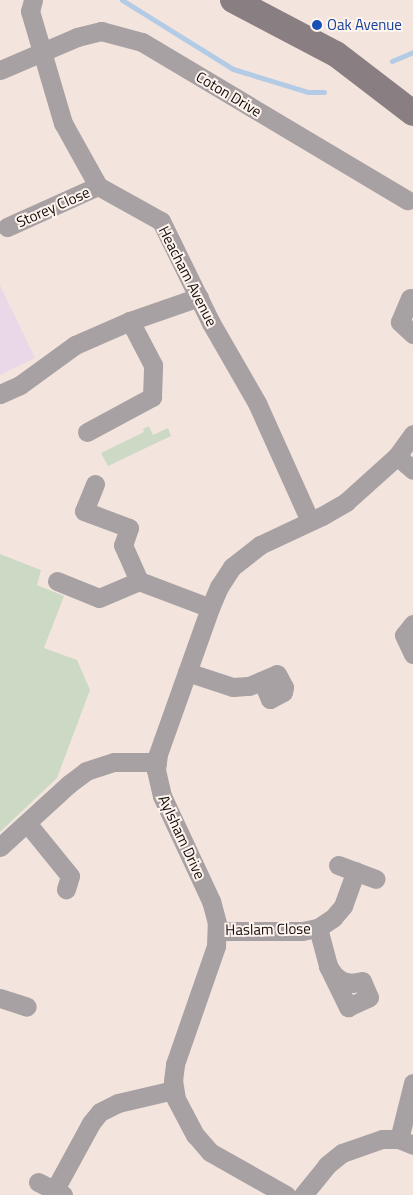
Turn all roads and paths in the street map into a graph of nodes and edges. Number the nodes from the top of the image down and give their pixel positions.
1 (33, 0) edge
2 (233, 0) edge
3 (41, 52) junction
4 (0, 70) edge
5 (413, 113) edge
6 (98, 186) junction
7 (407, 200) dead end
8 (7, 227) dead end
9 (199, 297) junction
10 (410, 298) dead end
11 (130, 321) junction
12 (413, 334) edge
13 (0, 394) edge
14 (87, 432) dead end
15 (413, 434) edge
16 (397, 456) junction
17 (413, 470) edge
18 (94, 484) dead end
19 (310, 522) junction
20 (57, 581) dead end
21 (138, 581) junction
22 (210, 608) junction
23 (413, 624) edge
24 (413, 654) edge
25 (187, 672) junction
26 (262, 681) dead end
27 (157, 762) junction
28 (27, 824) junction
29 (0, 847) edge
30 (338, 864) dead end
31 (356, 871) junction
32 (376, 879) dead end
33 (66, 889) dead end
34 (318, 928) junction
35 (218, 931) junction
36 (328, 966) dead end
37 (0, 998) edge
38 (27, 1007) dead end
39 (413, 1083) edge
40 (174, 1090) junction
41 (406, 1142) edge
42 (38, 1182) dead end
43 (59, 1193) edge
44 (286, 1195) edge
45 (302, 1195) edge

1 - 3 street
2 - 5 main road
3 - 4 street, Coton Drive
3 - 6 street
3 - 7 street, Coton Drive
6 - 8 street, Storey Close
6 - 9 street, Heacham Avenue
9 - 11 street
9 - 19 street, Heacham Avenue
10 - 12 street
11 - 13 street
11 - 14 street
15 - 16 street, Aylsham Drive
16 - 17 street
16 - 19 street, Aylsham Drive
18 - 21 street
19 - 22 street, Aylsham Drive
20 - 21 street
21 - 22 street
22 - 25 street, Aylsham Drive
23 - 24 street
25 - 26 street
25 - 27 street, Aylsham Drive
27 - 28 street
27 - 35 street, Aylsham Drive
28 - 29 street
28 - 33 street
30 - 31 street
31 - 32 street
31 - 34 street, Haslam Close
34 - 35 street, Haslam Close
34 - 36 street, Haslam Close
35 - 40 street, Aylsham Drive
37 - 38 street
39 - 41 street
40 - 43 street
40 - 44 street, Aylsham Drive
41 - 45 street
42 - 43 street

